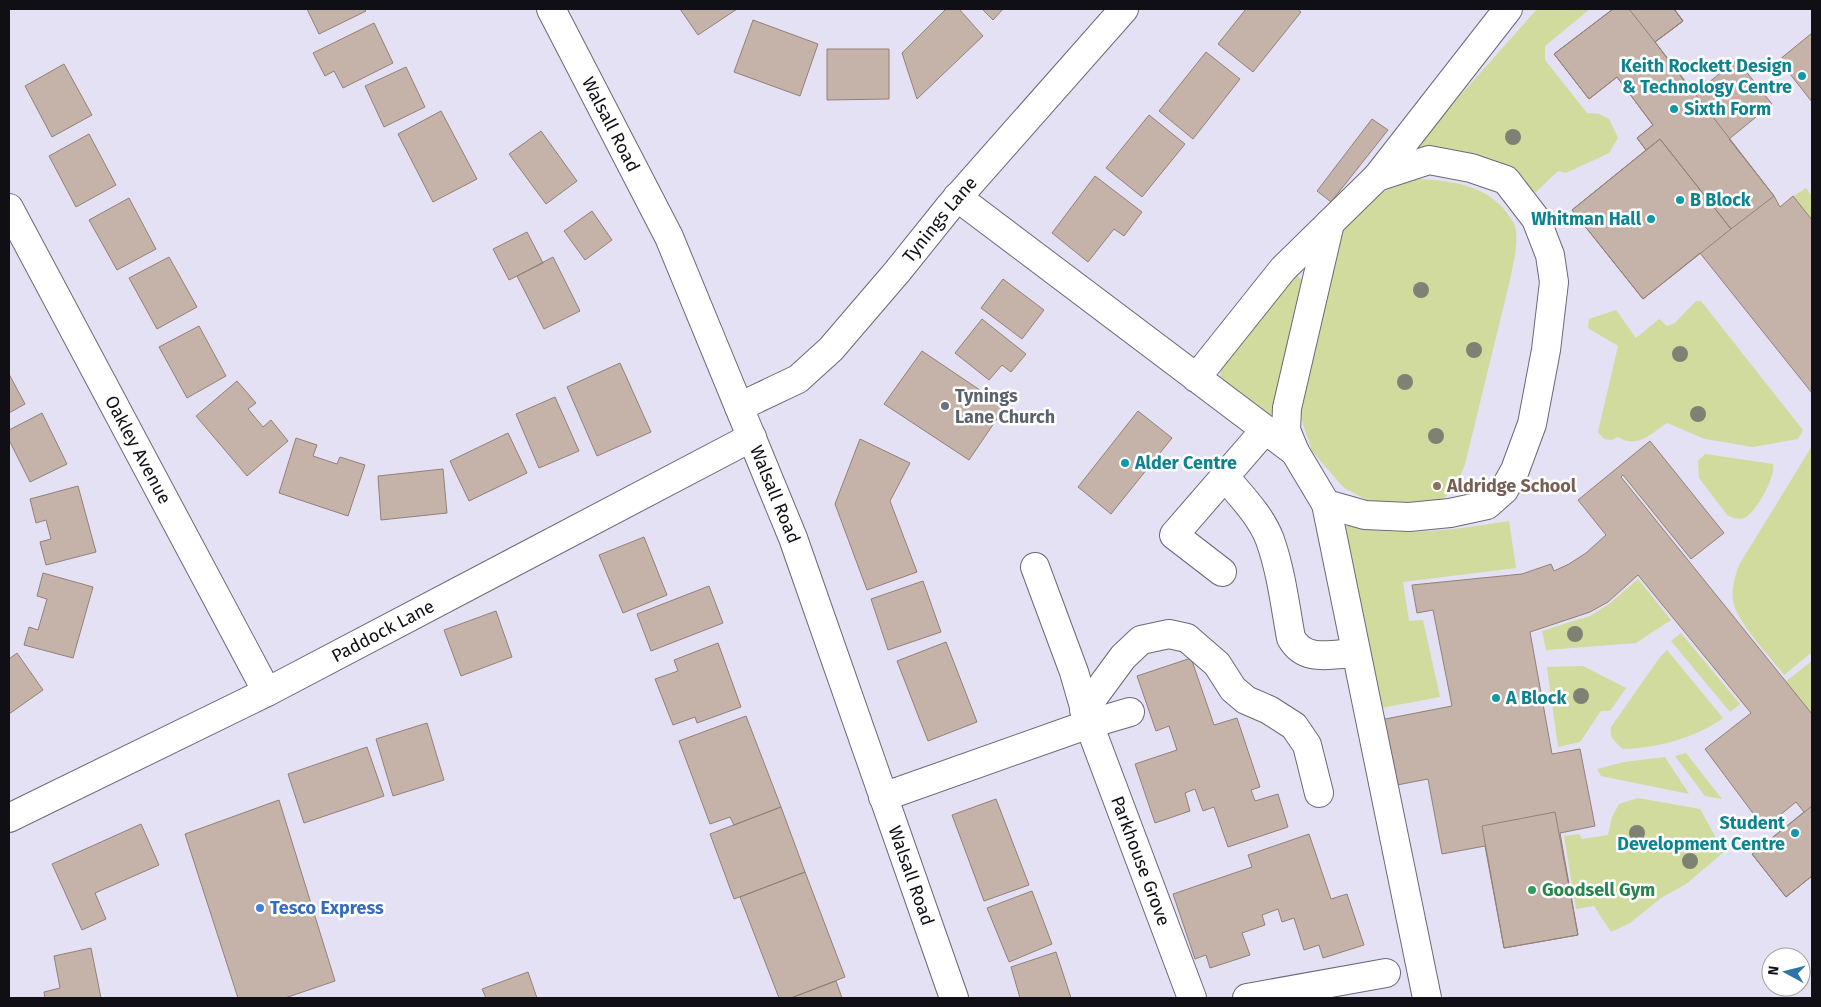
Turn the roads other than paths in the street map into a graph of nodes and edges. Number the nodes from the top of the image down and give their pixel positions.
1 (551, 9) edge
2 (1124, 9) edge
3 (1508, 9) edge
4 (1377, 177) junction
5 (957, 197) junction
6 (9, 208) edge
7 (1330, 222) junction
8 (1196, 378) junction
9 (738, 407) junction
10 (1264, 430) junction
11 (752, 437) junction
12 (1295, 452) junction
13 (1225, 477) junction
14 (1326, 504) junction
15 (1035, 567) dead end
16 (1222, 572) dead end
17 (1356, 653) junction
18 (266, 692) junction
19 (1130, 712) dead end
20 (1086, 717) junction
21 (1319, 793) dead end
22 (883, 797) junction
23 (9, 818) edge
24 (1386, 973) dead end
25 (954, 998) edge
26 (1192, 998) edge
27 (1247, 998) edge
28 (1427, 998) edge

1 - 9 street, Walsall Road
2 - 5 street, Tynings Lane
3 - 4 street
4 - 7 street
4 - 14 street
5 - 8 street
5 - 9 street, Tynings Lane
6 - 18 street, Oakley Avenue
7 - 8 street
7 - 12 street
8 - 10 street
9 - 11 street, Walsall Road
10 - 12 street
10 - 13 street
11 - 18 street, Paddock Lane
11 - 22 street, Walsall Road
12 - 14 street
13 - 16 street
13 - 17 street
14 - 17 street
15 - 20 street, Parkhouse Grove
17 - 28 street
18 - 23 street, Paddock Lane
19 - 20 street
20 - 21 street
20 - 22 street
20 - 26 street, Parkhouse Grove
22 - 25 street, Walsall Road
24 - 27 street

